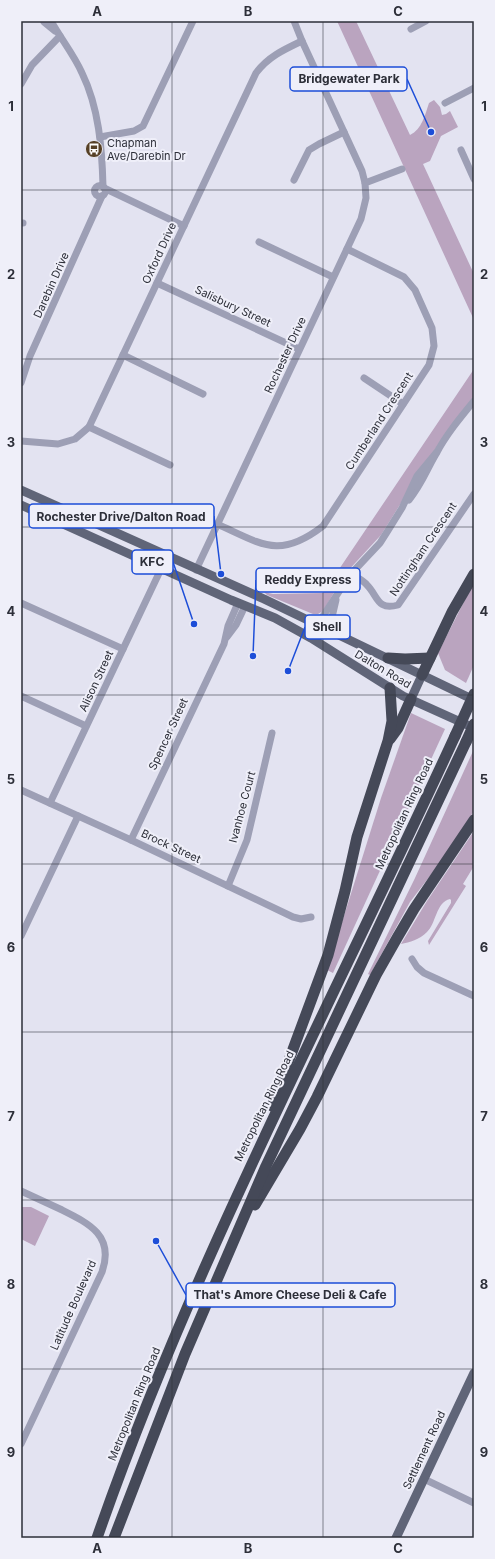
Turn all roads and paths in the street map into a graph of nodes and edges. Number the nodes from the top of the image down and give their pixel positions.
1 (46, 21) edge
2 (194, 21) edge
3 (294, 21) edge
4 (426, 21) edge
5 (411, 29) dead end
6 (59, 35) junction
7 (302, 42) junction
8 (21, 84) edge
9 (474, 88) edge
10 (445, 103) dead end
11 (344, 132) junction
12 (100, 137) junction
13 (461, 150) dead end
14 (402, 168) dead end
15 (474, 179) edge
16 (294, 180) dead end
17 (365, 183) junction
18 (101, 191) junction
19 (184, 226) junction
20 (259, 242) dead end
21 (347, 249) junction
22 (333, 277) junction
23 (157, 282) junction
24 (299, 349) junction
25 (123, 355) junction
26 (364, 378) dead end
27 (21, 383) edge
28 (203, 394) dead end
29 (474, 401) edge
30 (403, 404) junction
31 (89, 427) junction
32 (21, 441) edge
33 (170, 465) dead end
34 (21, 490) edge
35 (474, 494) edge
36 (21, 505) edge
37 (217, 524) junction
38 (161, 569) junction
39 (196, 570) junction
40 (351, 574) junction
41 (474, 574) edge
42 (247, 592) junction
43 (337, 596) junction
44 (21, 603) edge
45 (241, 604) junction
46 (318, 624) junction
47 (329, 630) junction
48 (123, 649) junction
49 (388, 658) junction
50 (430, 658) junction
51 (422, 675) junction
52 (390, 688) junction
53 (474, 694) edge
54 (21, 696) edge
55 (411, 699) junction
56 (474, 700) edge
57 (474, 724) edge
58 (86, 726) junction
59 (474, 728) edge
60 (272, 733) dead end
61 (388, 741) junction
62 (21, 790) edge
63 (50, 803) junction
64 (78, 816) junction
65 (474, 820) edge
66 (131, 840) junction
67 (228, 886) junction
68 (311, 917) dead end
69 (21, 936) edge
70 (412, 959) dead end
71 (474, 996) edge
72 (251, 1164) junction
73 (21, 1191) edge
74 (238, 1229) junction
75 (474, 1373) edge
76 (21, 1444) edge
77 (424, 1478) junction
78 (474, 1503) edge
79 (97, 1538) edge
80 (114, 1538) edge
81 (396, 1538) edge

1 - 6 street, Darebin Drive
2 - 12 street
3 - 7 street, Rochester Drive
4 - 5 street
6 - 8 street
6 - 12 street, Darebin Drive
7 - 11 street, Rochester Drive
7 - 19 street, Oxford Drive
9 - 10 street
11 - 16 street
11 - 17 street, Rochester Drive
12 - 18 street, Darebin Drive
13 - 15 street
14 - 17 street
17 - 21 street, Rochester Drive
18 - 19 street
18 - 27 street, Darebin Drive
19 - 23 street, Oxford Drive
20 - 22 street
21 - 22 street, Rochester Drive
21 - 30 street, Cumberland Crescent
22 - 24 street, Rochester Drive
23 - 24 street, Salisbury Street
23 - 25 street, Oxford Drive
24 - 37 street, Rochester Drive
25 - 28 street
25 - 31 street, Oxford Drive
26 - 30 street
29 - 40 street
30 - 37 street, Cumberland Crescent
31 - 32 street, Oxford Drive
31 - 33 street
34 - 39 main road, Dalton Road
35 - 40 street, Nottingham Crescent
36 - 38 main road, Dalton Road
37 - 39 street, Rochester Drive
38 - 45 main road, Dalton Road
38 - 48 street, Alison Street
39 - 42 main road, Dalton Road
40 - 43 street
41 - 50 highway
42 - 45 main road, Spencer Street
42 - 46 main road, Dalton Road
43 - 46 street
43 - 47 street
44 - 48 street
45 - 52 main road, Dalton Road
45 - 66 street, Spencer Street
46 - 47 main road, Dalton Road
47 - 49 main road, Dalton Road
48 - 58 street, Alison Street
49 - 50 highway
49 - 51 main road, Dalton Road
50 - 51 highway
51 - 55 main road
51 - 56 main road, Dalton Road
52 - 55 main road, Dalton Road
52 - 61 highway
53 - 72 highway, Metropolitan Ring Road, bridge
54 - 58 street
55 - 59 main road, Dalton Road
55 - 61 highway
57 - 74 highway, bridge
58 - 63 street, Alison Street
60 - 67 street, Ivanhoe Court
61 - 72 highway
62 - 63 street, Brock Street
63 - 64 street, Brock Street
64 - 66 street, Brock Street
64 - 69 street
65 - 74 highway
66 - 67 street, Brock Street
67 - 68 street, Brock Street
70 - 71 street
72 - 79 highway, Metropolitan Ring Road
73 - 76 street, Latitude Boulevard
74 - 80 highway
75 - 77 main road, Settlement Road
77 - 78 street
77 - 81 main road, Settlement Road

